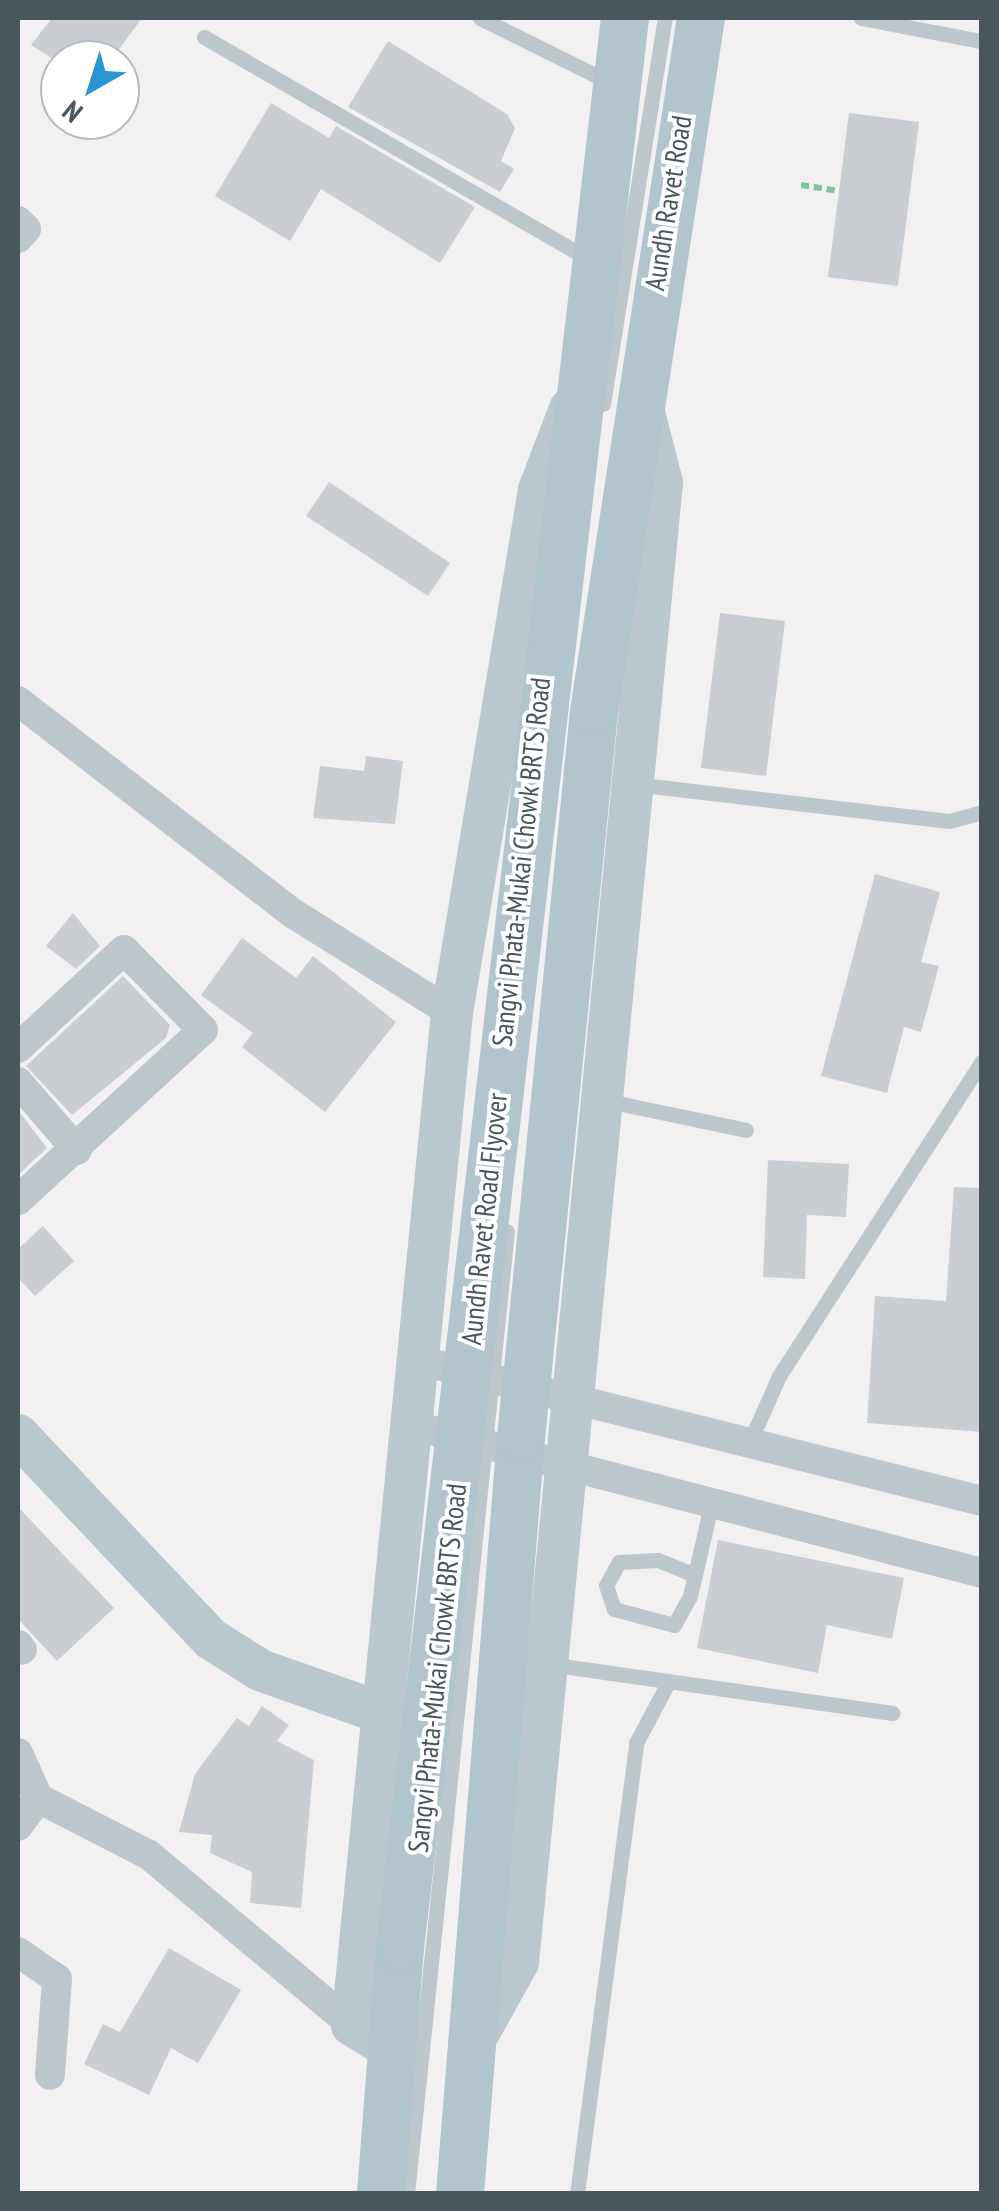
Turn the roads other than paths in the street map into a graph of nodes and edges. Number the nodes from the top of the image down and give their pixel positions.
1 (480, 18) edge
2 (625, 18) edge
3 (664, 18) edge
4 (700, 18) edge
5 (861, 18) edge
6 (204, 37) dead end
7 (980, 41) edge
8 (616, 86) junction
9 (18, 222) edge
10 (18, 238) edge
11 (593, 262) junction
12 (639, 390) junction
13 (589, 404) junction
14 (598, 439) dead end
15 (594, 482) junction
16 (18, 700) edge
17 (632, 784) junction
18 (982, 812) edge
19 (452, 1013) junction
20 (18, 1048) edge
21 (526, 1058) dead end
22 (982, 1061) edge
23 (18, 1082) edge
24 (600, 1100) junction
25 (746, 1130) dead end
26 (77, 1150) junction
27 (18, 1200) edge
28 (509, 1215) dead end
29 (417, 1360) junction
30 (570, 1395) junction
31 (412, 1425) junction
32 (752, 1440) junction
33 (21, 1445) edge
34 (561, 1467) junction
35 (982, 1502) edge
36 (712, 1505) junction
37 (982, 1573) edge
38 (695, 1575) junction
39 (544, 1664) junction
40 (669, 1681) junction
41 (380, 1712) junction
42 (893, 1714) dead end
43 (18, 1753) edge
44 (38, 1798) junction
45 (18, 1826) edge
46 (418, 1937) junction
47 (18, 1952) edge
48 (372, 2037) junction
49 (472, 2046) junction
50 (50, 2075) dead end
51 (381, 2194) edge
52 (407, 2194) edge
53 (460, 2194) edge
54 (576, 2194) edge

1 - 8 lane
2 - 8 main road
3 - 13 lane
4 - 12 main road, Aundh Ravet Road
5 - 7 lane
6 - 11 lane
8 - 11 main road
9 - 10 street
11 - 13 main road
12 - 15 main road, Aundh Ravet Road Flyover
12 - 17 street
13 - 15 main road, Aundh Ravet Road Flyover
13 - 19 street
14 - 15 lane, Sangvi Phata-Mukai Chowk BRTS Road
15 - 21 lane, Sangvi Phata-Mukai Chowk BRTS Road
15 - 46 main road, Aundh Ravet Road Flyover
15 - 49 main road, Aundh Ravet Road Flyover
16 - 19 street
17 - 18 lane
17 - 24 street
19 - 29 street
20 - 26 street
22 - 32 lane
23 - 26 street
24 - 25 lane
24 - 30 street
26 - 27 street
28 - 46 lane, Sangvi Phata-Mukai Chowk BRTS Road
29 - 30 street
29 - 31 street
30 - 32 street
30 - 34 street
31 - 34 street
31 - 41 street
32 - 35 street
33 - 41 street
34 - 36 street
34 - 39 street
36 - 37 street
36 - 38 lane
38 - 38 lane
39 - 40 lane
39 - 49 street
40 - 42 lane
40 - 54 lane
41 - 48 street
43 - 44 street
44 - 45 street
44 - 48 street
46 - 48 main road, Aundh Ravet Road Flyover
46 - 52 lane, Sangvi Phata-Mukai Chowk BRTS Road
47 - 50 street
48 - 51 main road
49 - 53 main road

